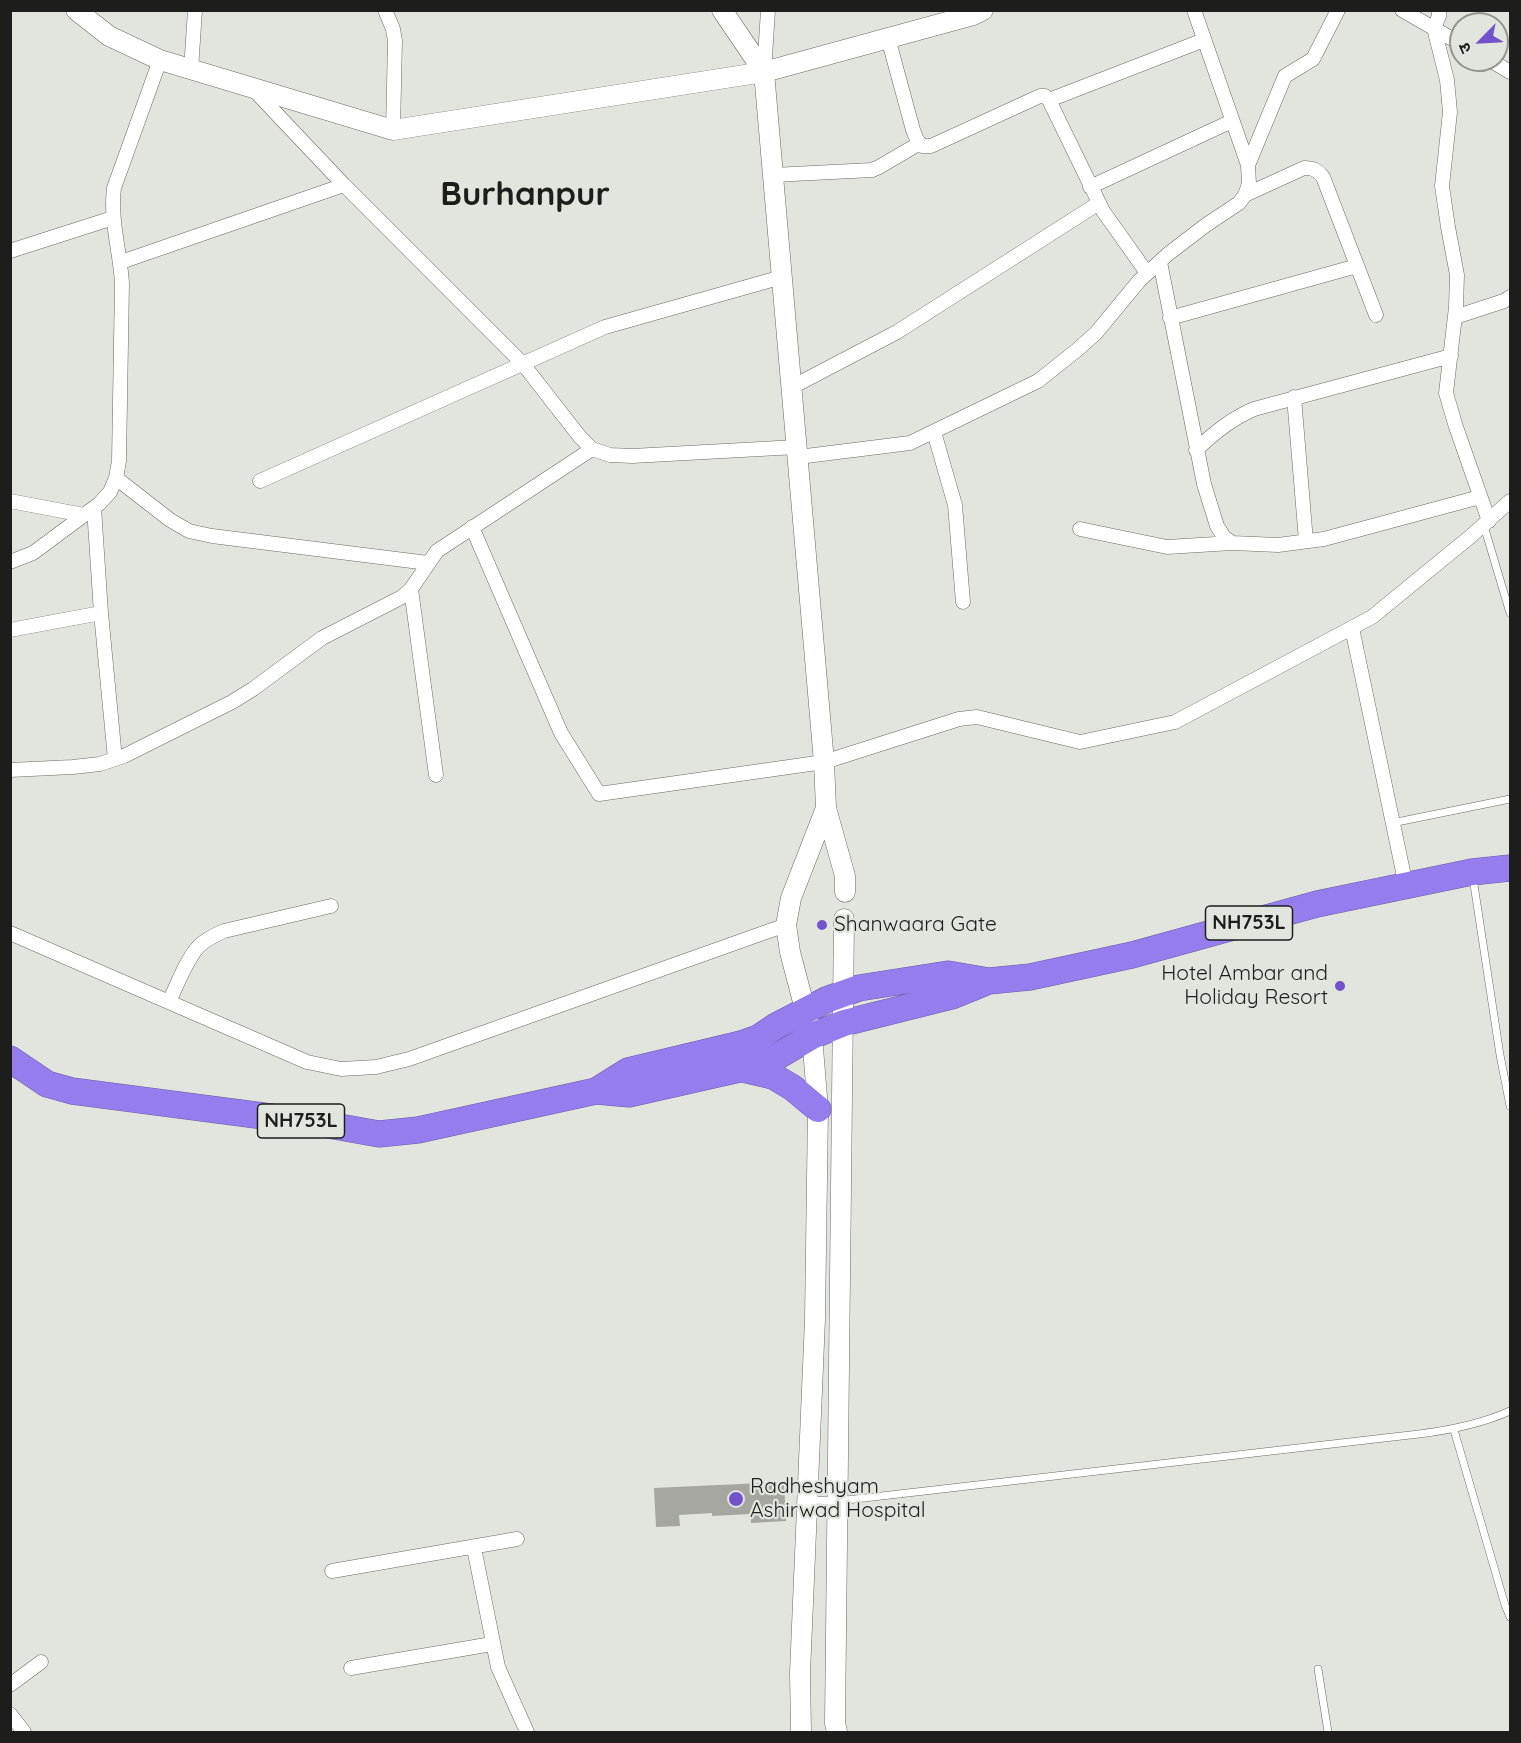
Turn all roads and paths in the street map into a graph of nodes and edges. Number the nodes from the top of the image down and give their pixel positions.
1 (76, 10) edge
2 (195, 10) edge
3 (386, 10) edge
4 (722, 10) edge
5 (768, 10) edge
6 (983, 10) edge
7 (1194, 10) edge
8 (1338, 10) edge
9 (1402, 10) edge
10 (1439, 10) edge
11 (1419, 14) edge
12 (1434, 28) junction
13 (1449, 37) edge
14 (888, 38) junction
15 (1204, 40) junction
16 (160, 60) junction
17 (191, 70) junction
18 (764, 72) junction
19 (253, 88) junction
20 (1050, 100) junction
21 (1232, 121) junction
22 (393, 130) junction
23 (920, 143) junction
24 (1248, 165) junction
25 (773, 175) junction
26 (344, 185) junction
27 (1090, 187) junction
28 (1245, 195) junction
29 (1099, 203) junction
30 (113, 218) junction
31 (10, 251) edge
32 (121, 262) junction
33 (1160, 262) junction
34 (1357, 266) junction
35 (1148, 273) junction
36 (782, 277) junction
37 (1510, 297) edge
38 (1376, 315) dead end
39 (1170, 318) junction
40 (1455, 318) junction
41 (1451, 356) junction
42 (523, 364) junction
43 (792, 387) junction
44 (1294, 397) junction
45 (934, 432) junction
46 (592, 449) junction
47 (1196, 450) junction
48 (797, 452) junction
49 (116, 478) junction
50 (260, 481) dead end
51 (1480, 497) junction
52 (10, 501) edge
53 (1510, 501) edge
54 (89, 511) junction
55 (1486, 523) junction
56 (472, 527) junction
57 (1080, 530) dead end
58 (1306, 541) junction
59 (1232, 543) junction
60 (10, 562) edge
61 (428, 562) junction
62 (411, 589) junction
63 (963, 602) dead end
64 (101, 613) junction
65 (1510, 613) edge
66 (1352, 628) junction
67 (10, 630) edge
68 (116, 759) junction
69 (824, 762) junction
70 (10, 770) edge
71 (436, 775) dead end
72 (1510, 799) edge
73 (826, 808) junction
74 (1392, 823) junction
75 (1510, 868) edge
76 (1472, 872) junction
77 (1406, 886) junction
78 (844, 891) dead end
79 (331, 906) dead end
80 (844, 919) dead end
81 (786, 925) junction
82 (10, 933) edge
83 (989, 981) junction
84 (843, 993) junction
85 (169, 1002) junction
86 (806, 1010) junction
87 (844, 1023) junction
88 (812, 1036) junction
89 (10, 1059) edge
90 (741, 1068) junction
91 (596, 1091) junction
92 (1510, 1106) edge
93 (818, 1109) junction
94 (1510, 1411) edge
95 (1454, 1430) junction
96 (807, 1499) junction
97 (838, 1501) junction
98 (517, 1539) dead end
99 (474, 1548) junction
100 (332, 1572) dead end
101 (1510, 1617) edge
102 (492, 1644) junction
103 (41, 1662) dead end
104 (351, 1668) dead end
105 (1318, 1669) dead end
106 (10, 1685) edge
107 (10, 1714) edge
108 (24, 1732) edge
109 (527, 1732) edge
110 (801, 1732) edge
111 (837, 1732) edge
112 (1328, 1732) edge

1 - 16 main road
2 - 17 street
3 - 22 street
4 - 18 main road
5 - 18 street
6 - 14 main road
7 - 15 street
8 - 24 street
9 - 11 street
10 - 12 street
11 - 12 street
12 - 13 street
12 - 40 street
14 - 18 main road
14 - 23 street
15 - 20 street
15 - 21 street
16 - 17 main road
16 - 30 street
17 - 19 main road
18 - 22 main road
18 - 25 main road
19 - 22 main road
19 - 26 street
20 - 23 street
20 - 27 street
21 - 24 street
21 - 27 street
23 - 25 street
24 - 28 street
25 - 36 main road
26 - 32 street
26 - 42 street
27 - 29 street
28 - 33 street
28 - 34 street
29 - 35 street
29 - 43 street
30 - 31 street
30 - 32 street
32 - 49 street
33 - 35 street
33 - 39 street
34 - 38 street
34 - 39 street
35 - 45 street
36 - 42 street
36 - 43 main road
37 - 40 street
39 - 47 street
40 - 41 street
41 - 44 street
41 - 51 street
42 - 46 street
42 - 50 street
43 - 48 main road
44 - 47 street
44 - 58 street
45 - 48 street
45 - 63 street
46 - 48 street
46 - 56 street
47 - 59 street
48 - 69 main road
49 - 54 street
49 - 61 street
51 - 55 street
51 - 58 street
52 - 54 street
53 - 55 street
54 - 60 street
54 - 64 street
55 - 65 lane
55 - 66 street
56 - 61 street
56 - 69 street
57 - 59 street
58 - 59 street
61 - 62 street
62 - 68 street
62 - 71 street
64 - 67 street
64 - 68 street
66 - 69 street
66 - 74 street
68 - 70 street
69 - 73 main road
72 - 74 lane
73 - 78 main road
73 - 81 main road
74 - 77 street
75 - 76 highway, NH753L
76 - 77 highway, NH753L
76 - 92 lane
77 - 83 highway, NH753L
79 - 85 street
80 - 84 main road
81 - 85 street
81 - 86 main road
82 - 85 street
83 - 84 highway, NH753L
83 - 87 highway, NH753L
84 - 86 highway, NH753L
84 - 87 main road
86 - 88 main road
86 - 91 highway, NH753L
87 - 88 highway, NH753L
87 - 97 main road
88 - 90 highway, NH753L
88 - 93 main road
89 - 91 highway, NH753L
90 - 91 highway, NH753L
90 - 93 highway
93 - 96 main road
94 - 95 lane
95 - 97 lane
95 - 101 lane
96 - 97 lane
96 - 110 main road
97 - 111 main road
98 - 99 street
99 - 100 street
99 - 102 street
102 - 104 street
102 - 109 street
103 - 106 street
105 - 112 lane
107 - 108 street

